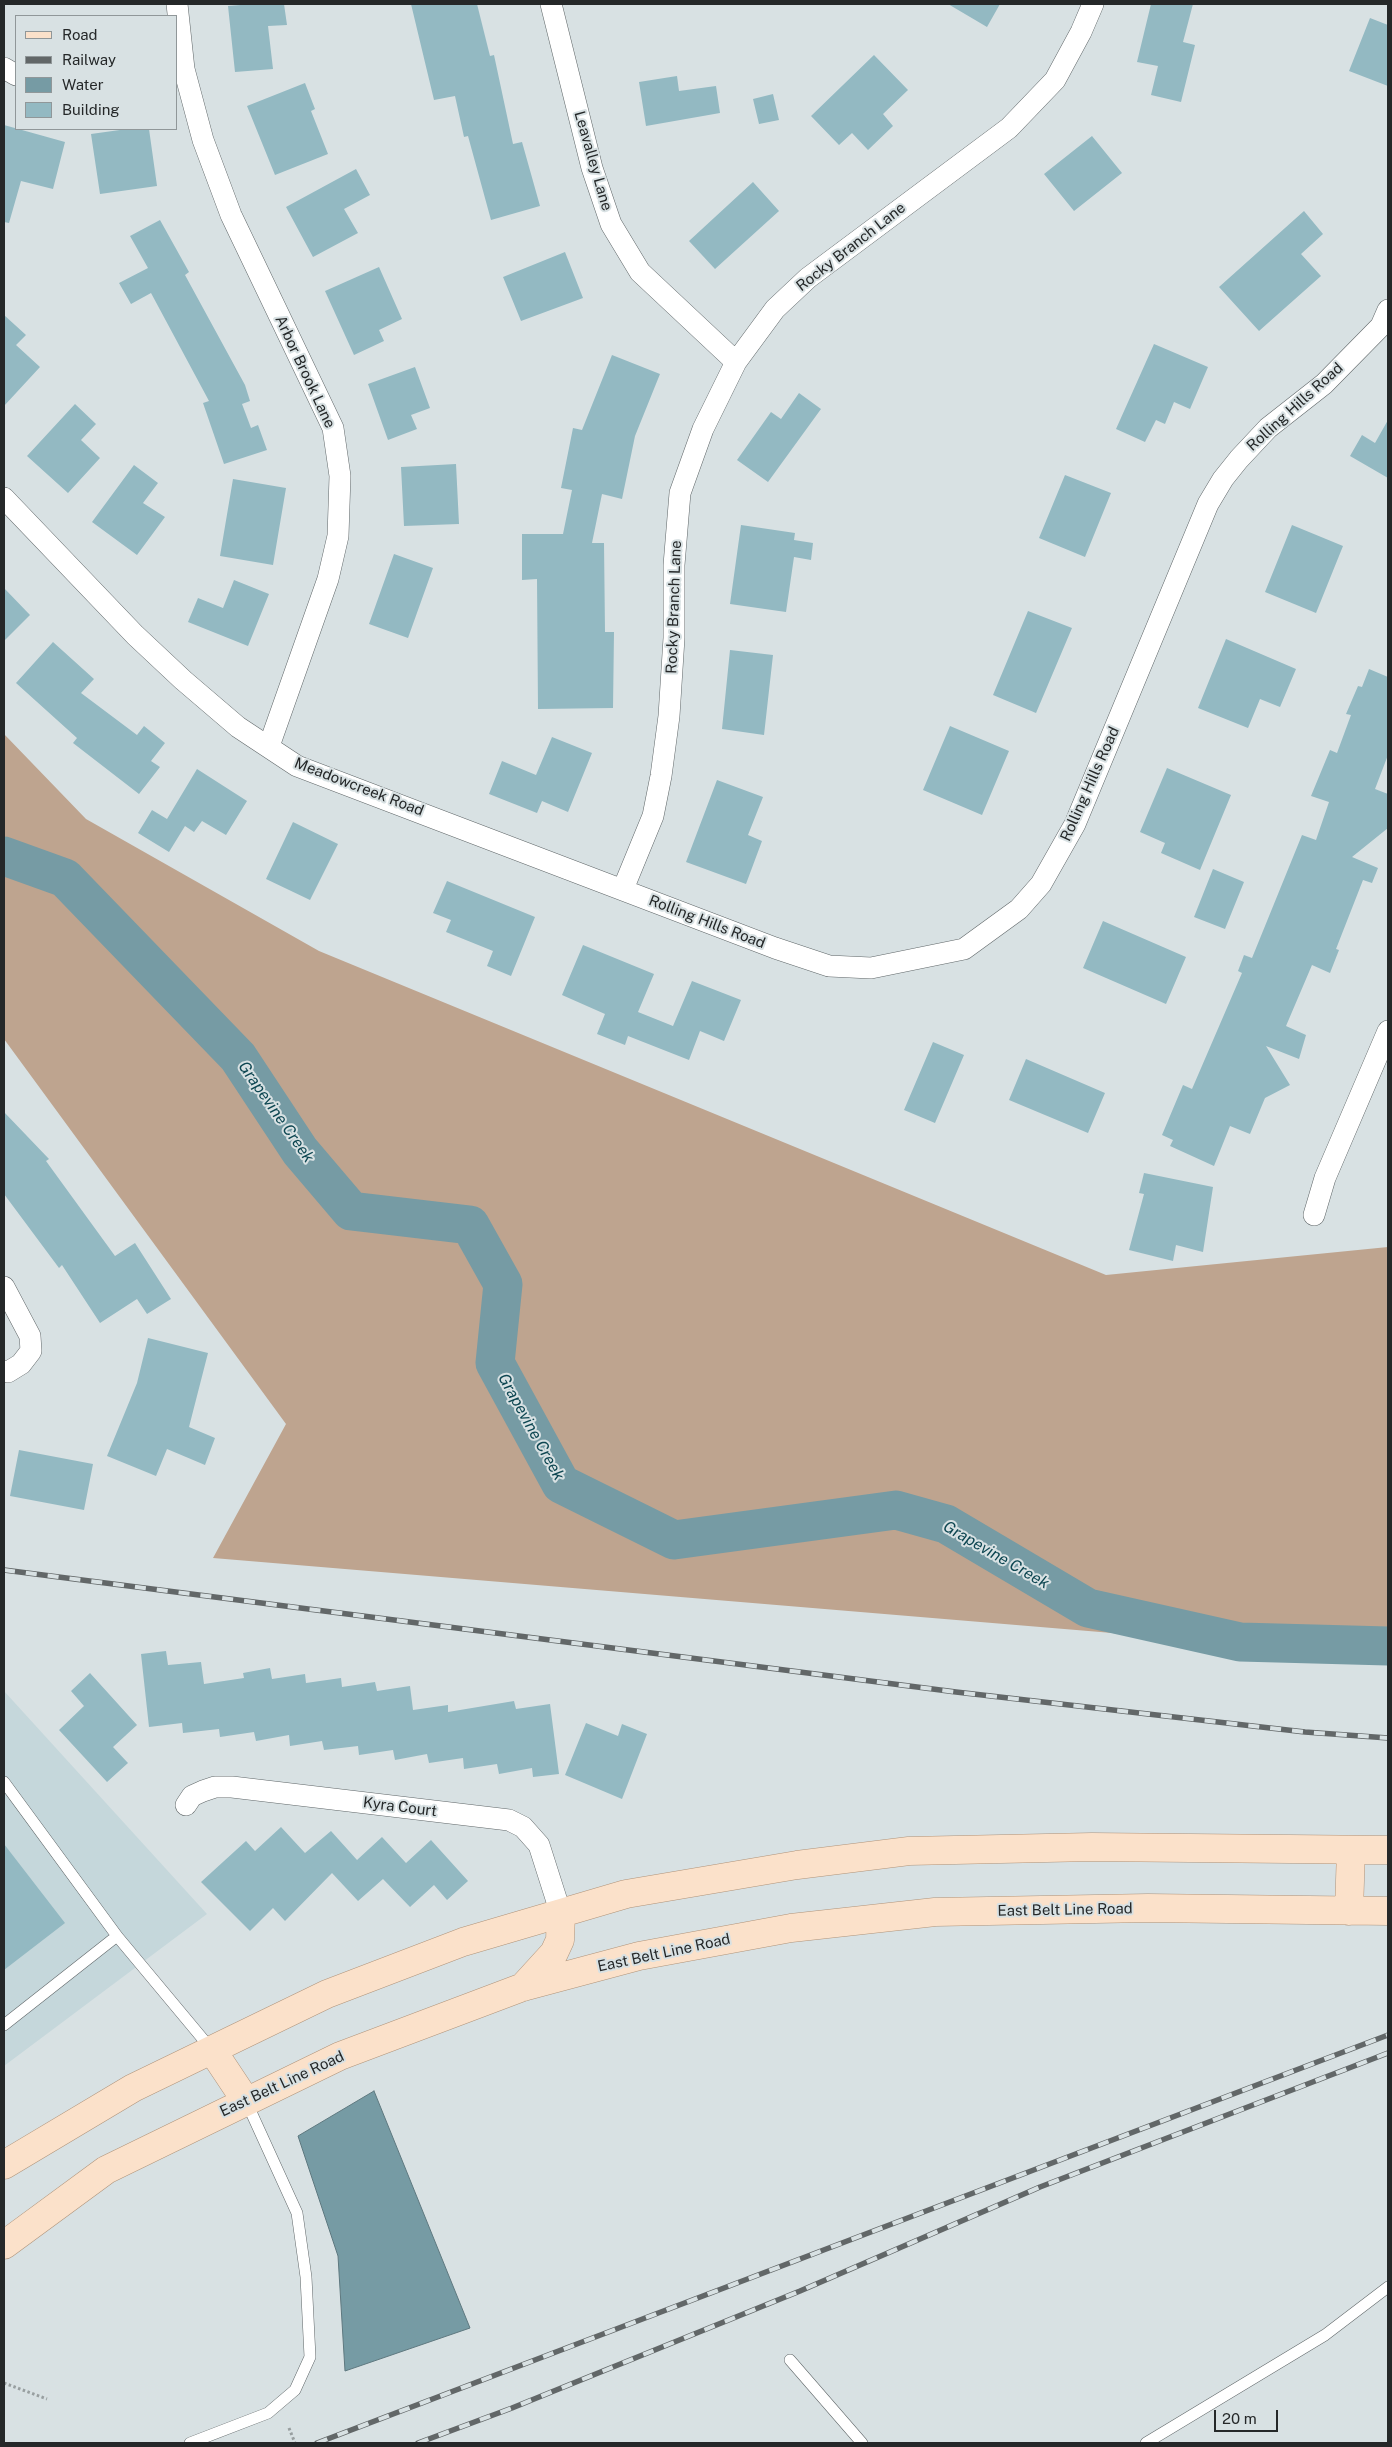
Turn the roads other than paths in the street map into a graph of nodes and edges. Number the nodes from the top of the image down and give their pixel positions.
1 (551, 4) edge
2 (1093, 4) edge
3 (178, 26) edge
4 (180, 69) edge
5 (1388, 310) edge
6 (736, 362) junction
7 (4, 498) edge
8 (269, 746) junction
9 (623, 889) junction
10 (1388, 1031) edge
11 (1314, 1215) dead end
12 (4, 1288) edge
13 (4, 1371) edge
14 (4, 1782) edge
15 (186, 1806) dead end
16 (1350, 1850) junction
17 (1388, 1850) edge
18 (1349, 1911) junction
19 (1388, 1911) edge
20 (560, 1914) junction
21 (117, 1936) junction
22 (523, 1987) junction
23 (4, 2025) edge
24 (212, 2050) junction
25 (246, 2101) junction
26 (4, 2165) edge
27 (4, 2246) edge
28 (1388, 2287) edge
29 (790, 2360) dead end
30 (190, 2443) edge
31 (862, 2443) edge
32 (1146, 2443) edge

1 - 6 street, Leavalley Lane
2 - 6 street, Rocky Branch Lane
3 - 4 street, Arbor Brook Lane
4 - 8 street, Arbor Brook Lane
5 - 9 street, Rolling Hills Road
6 - 9 street, Rocky Branch Lane
7 - 8 street, Meadowcreek Road
8 - 9 street, Meadowcreek Road
10 - 11 street
12 - 13 street
14 - 21 lane
15 - 20 street, Kyra Court
16 - 17 main road
16 - 18 main road
16 - 20 main road
18 - 19 main road, East Belt Line Road
18 - 22 main road, East Belt Line Road
20 - 22 main road
20 - 24 main road
21 - 23 lane
21 - 24 lane
22 - 25 main road, East Belt Line Road
24 - 25 main road
24 - 26 main road
25 - 27 main road, East Belt Line Road
25 - 30 lane
28 - 32 lane
29 - 31 lane

